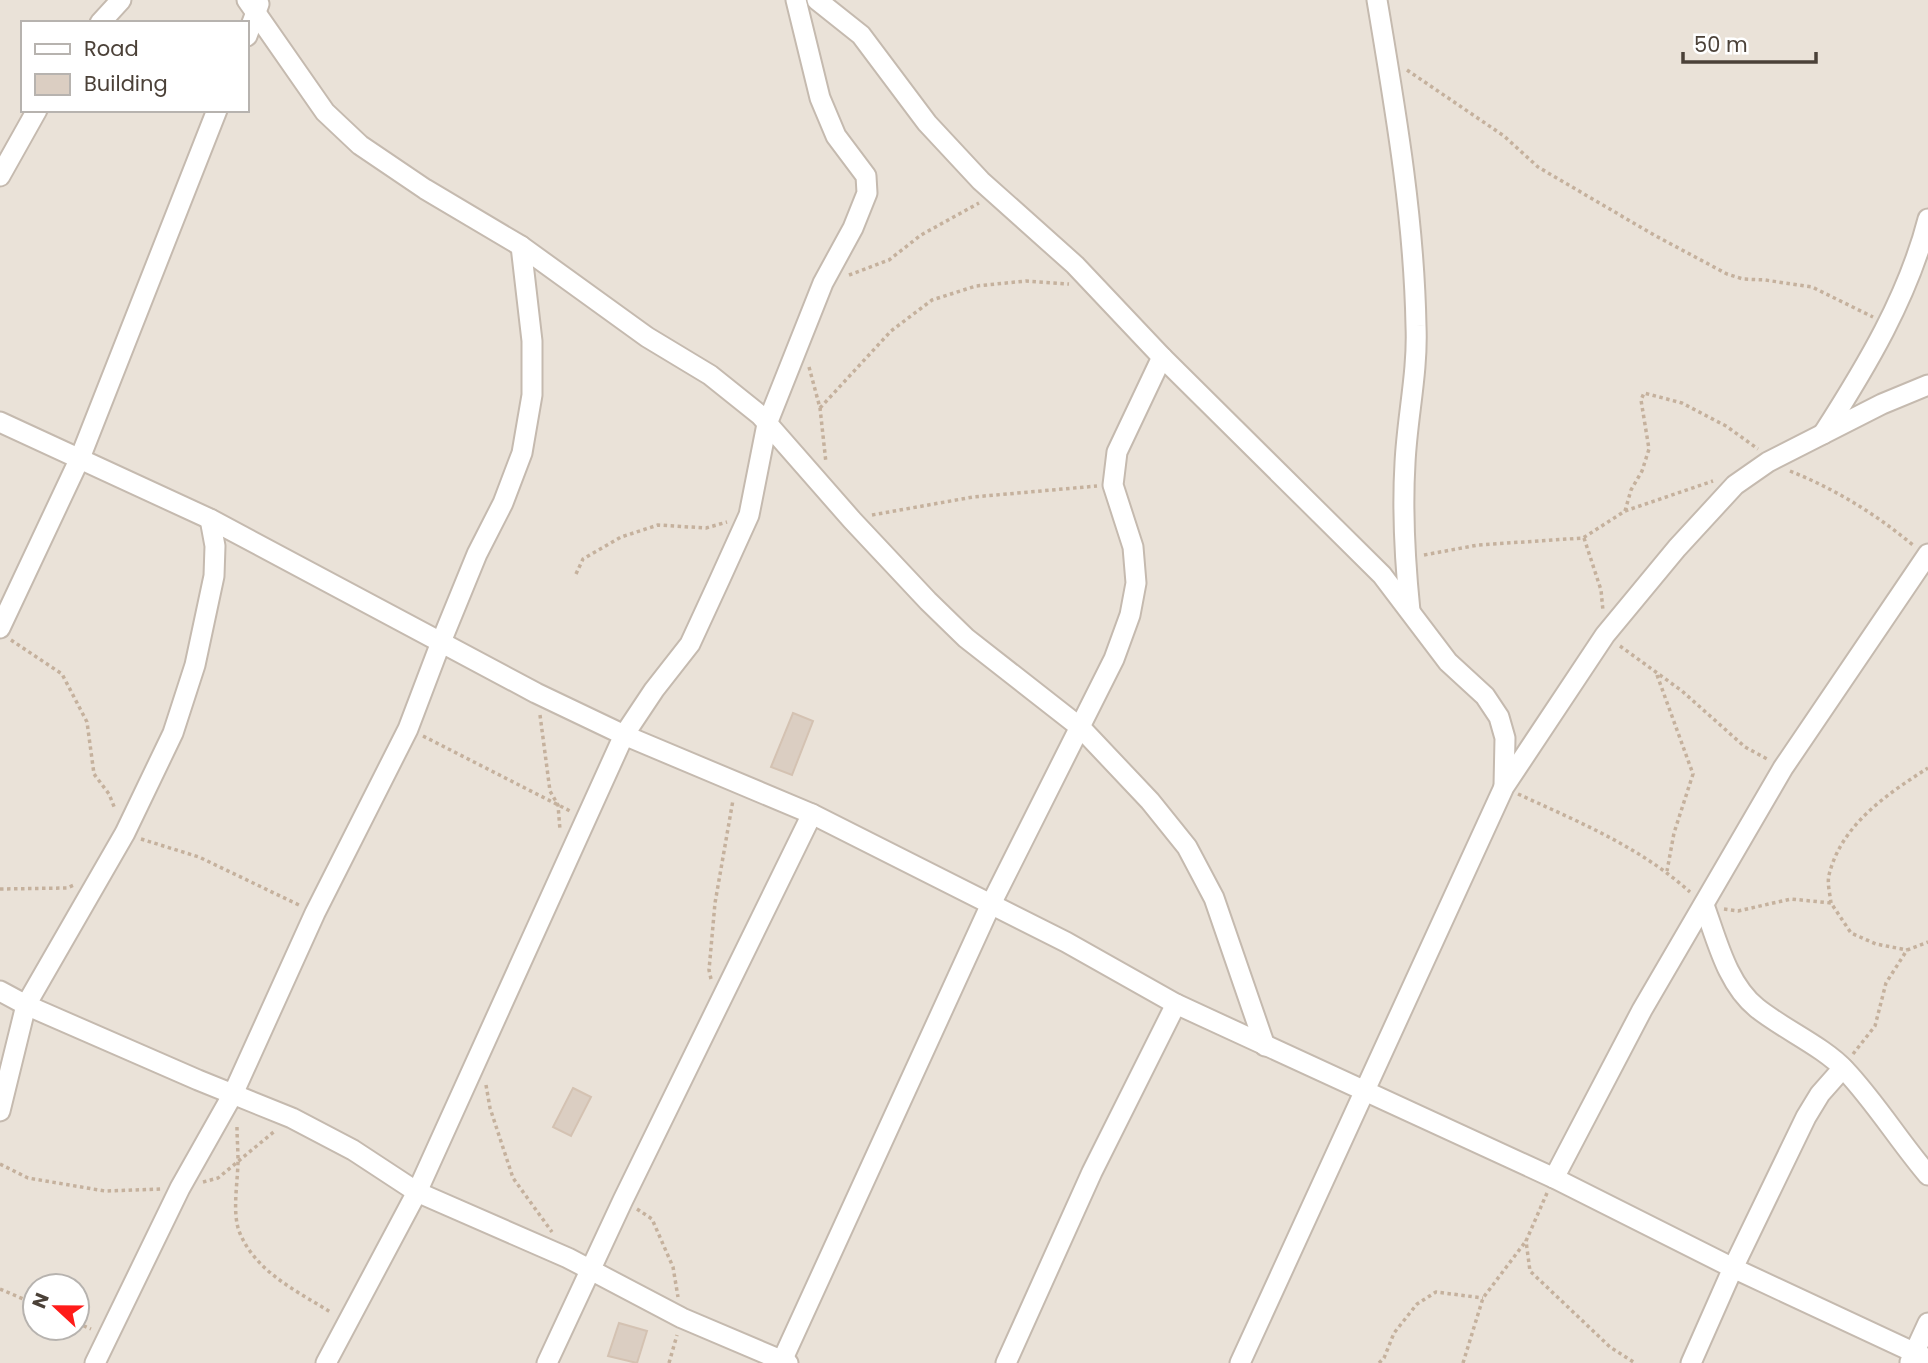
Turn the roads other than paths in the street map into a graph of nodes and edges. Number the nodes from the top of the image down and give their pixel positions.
1 (121, 0) edge
2 (796, 0) edge
3 (817, 0) edge
4 (1377, 0) edge
5 (254, 4) edge
6 (102, 21) edge
7 (248, 31) edge
8 (36, 112) edge
9 (216, 112) edge
10 (0, 176) edge
11 (1928, 219) edge
12 (521, 246) junction
13 (1162, 357) junction
14 (1928, 385) edge
15 (0, 422) edge
16 (767, 424) junction
17 (1822, 435) junction
18 (80, 458) junction
19 (210, 519) junction
20 (1927, 555) edge
21 (1411, 614) junction
22 (4, 634) edge
23 (441, 642) junction
24 (1081, 728) junction
25 (624, 735) junction
26 (1504, 788) junction
27 (812, 814) junction
28 (991, 904) junction
29 (1704, 905) junction
30 (0, 991) edge
31 (1176, 1004) junction
32 (26, 1005) junction
33 (1265, 1045) junction
34 (1843, 1068) junction
35 (1364, 1092) junction
36 (233, 1094) junction
37 (0, 1111) edge
38 (1928, 1175) edge
39 (1554, 1178) junction
40 (416, 1192) junction
41 (1733, 1268) junction
42 (591, 1272) junction
43 (1928, 1323) edge
44 (1917, 1358) edge
45 (784, 1362) edge
46 (95, 1363) edge
47 (326, 1363) edge
48 (547, 1363) edge
49 (1006, 1363) edge
50 (1240, 1363) edge
51 (1691, 1363) edge

1 - 6 street
2 - 16 street
3 - 13 street
4 - 21 street
5 - 7 street
5 - 12 street
8 - 10 street
9 - 18 street
11 - 17 street
12 - 16 street
12 - 23 street
13 - 21 street
13 - 24 street
14 - 17 street
15 - 18 street
16 - 24 street
16 - 25 street
17 - 26 street
18 - 19 street
18 - 22 street
19 - 23 street
19 - 32 street
20 - 29 street
21 - 26 street
23 - 25 street
23 - 36 street
24 - 28 street
24 - 33 street
25 - 27 street
25 - 40 street
26 - 35 street
27 - 28 street
27 - 42 street
28 - 31 street
28 - 45 street
29 - 34 street
29 - 39 street
30 - 32 street
31 - 33 street
31 - 49 street
32 - 36 street
32 - 37 street
33 - 35 street
34 - 38 street
34 - 41 street
35 - 39 street
35 - 50 street
36 - 40 street
36 - 46 street
39 - 41 street
40 - 42 street
40 - 47 street
41 - 44 street
41 - 51 street
42 - 45 street
42 - 48 street
43 - 44 street

